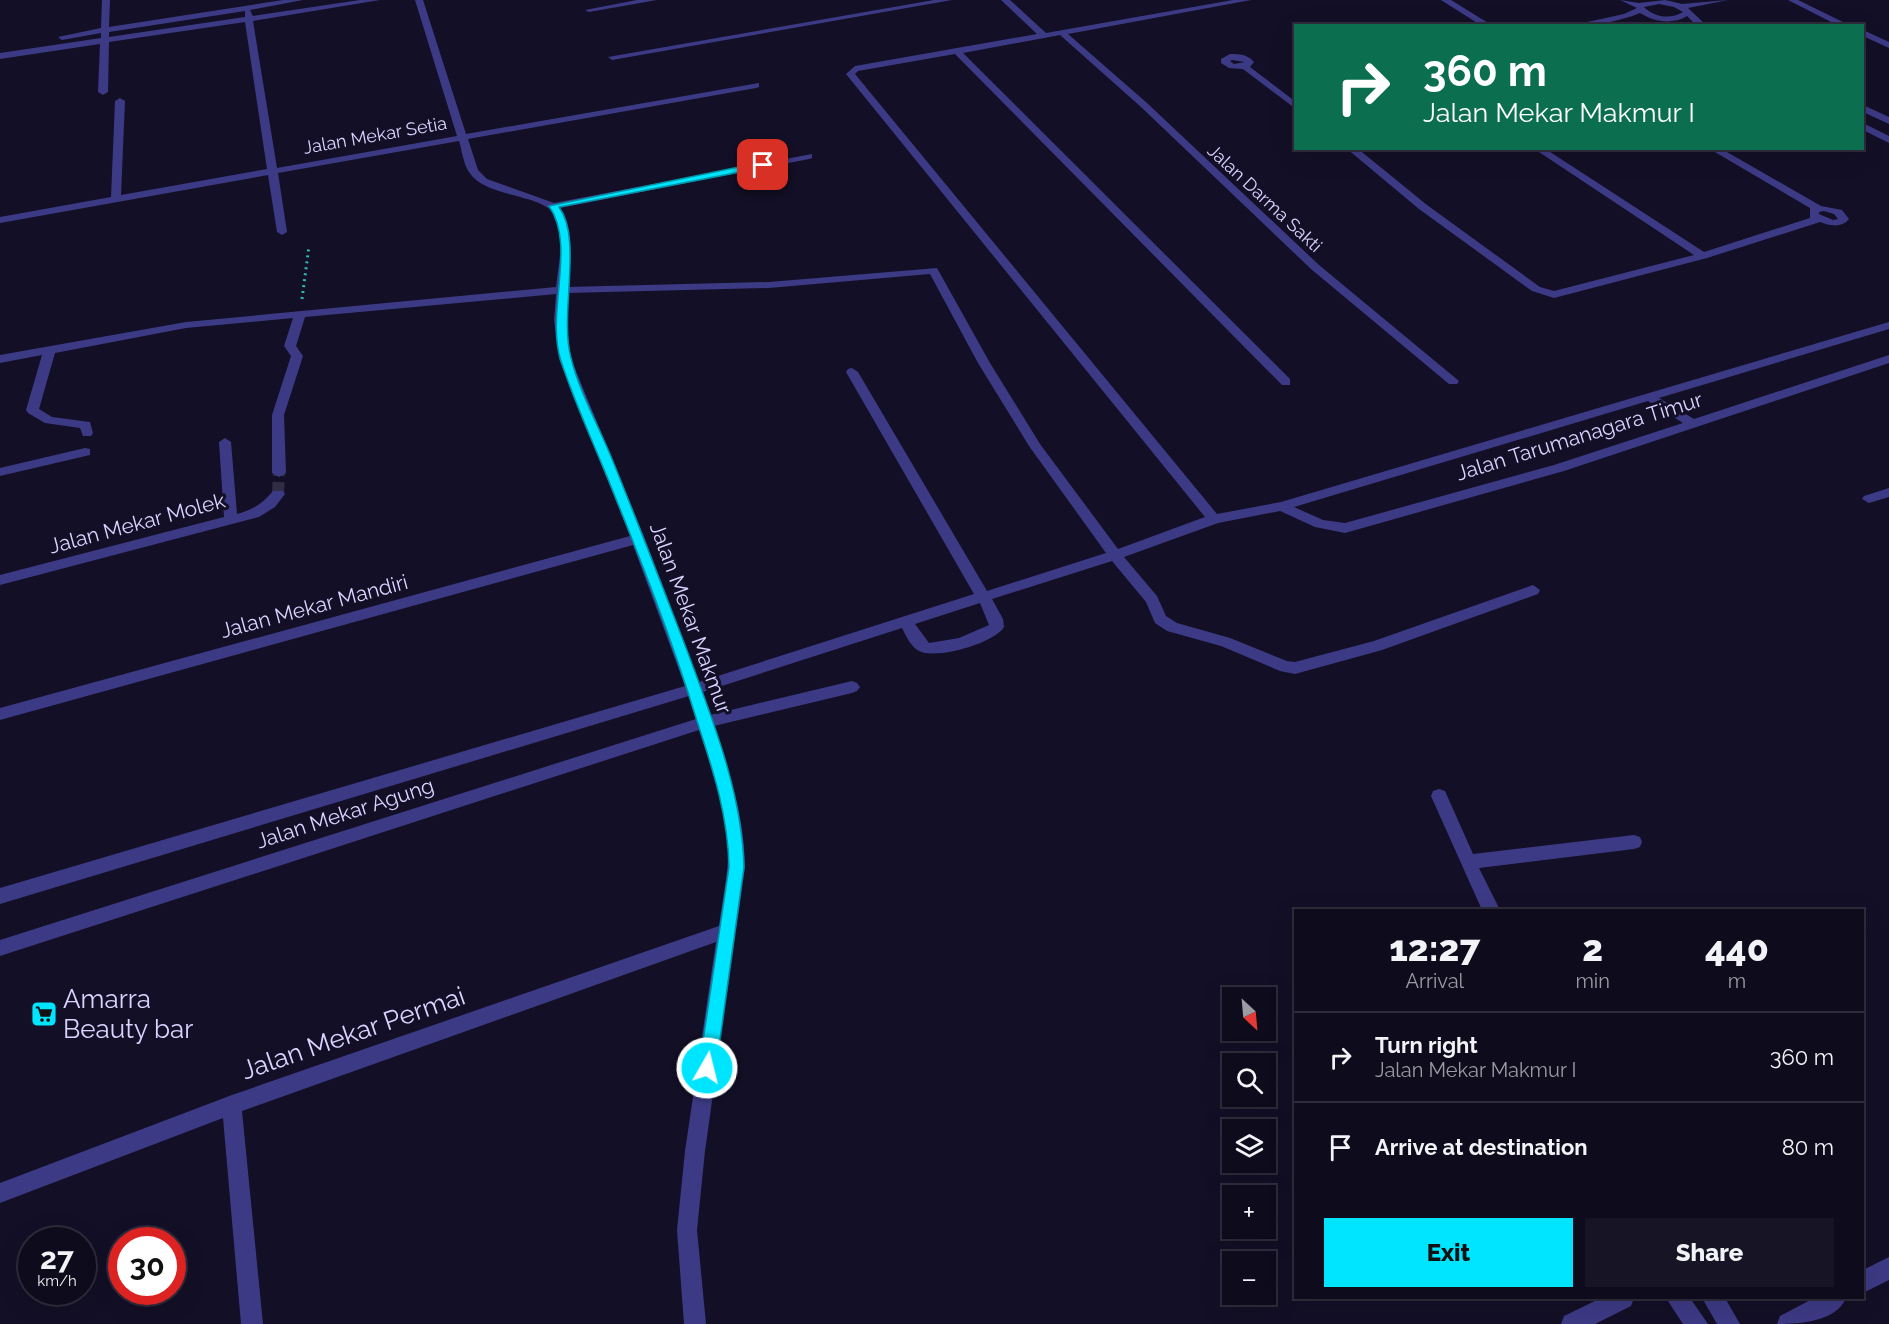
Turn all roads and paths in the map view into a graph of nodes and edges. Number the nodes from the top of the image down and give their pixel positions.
1 (106, 0) edge
2 (299, 0) edge
3 (376, 0) edge
4 (418, 0) edge
5 (653, 0) edge
6 (948, 0) edge
7 (1005, 0) edge
8 (1018, 0) edge
9 (1233, 0) edge
10 (1247, 0) edge
11 (1445, 0) edge
12 (1624, 0) edge
13 (1724, 0) edge
14 (1792, 0) edge
15 (246, 3) edge
16 (1221, 4) junction
17 (1671, 4) edge
18 (1640, 8) junction
19 (589, 10) dead end
20 (1658, 17) junction
21 (250, 20) junction
22 (1486, 24) edge
23 (1584, 24) edge
24 (1625, 24) edge
25 (1669, 24) edge
26 (1700, 24) edge
27 (1843, 24) edge
28 (104, 27) junction
29 (1058, 33) junction
30 (1864, 33) edge
31 (1043, 35) junction
32 (104, 42) junction
33 (1889, 45) edge
34 (0, 47) edge
35 (957, 51) junction
36 (0, 56) edge
37 (612, 57) dead end
38 (1245, 67) dead end
39 (756, 85) dead end
40 (103, 92) dead end
41 (120, 101) dead end
42 (1294, 104) edge
43 (1864, 108) edge
44 (1889, 121) edge
45 (1864, 127) edge
46 (464, 137) junction
47 (1889, 140) edge
48 (1352, 150) edge
49 (1540, 150) edge
50 (1715, 150) edge
51 (809, 156) dead end
52 (273, 170) junction
53 (116, 200) junction
54 (553, 206) junction
55 (0, 220) edge
56 (282, 232) dead end
57 (309, 246) dead end
58 (1703, 256) junction
59 (561, 290) junction
60 (300, 315) junction
61 (1889, 325) edge
62 (49, 352) junction
63 (0, 359) edge
64 (1889, 359) edge
65 (852, 372) dead end
66 (1453, 381) dead end
67 (1286, 382) dead end
68 (1648, 396) junction
69 (1692, 423) junction
70 (87, 434) dead end
71 (225, 442) dead end
72 (85, 452) dead end
73 (0, 472) edge
74 (279, 473) tunnel mouth
75 (1889, 492) edge
76 (278, 494) dead end
77 (1869, 499) dead end
78 (1282, 506) junction
79 (231, 519) junction
80 (1214, 519) junction
81 (638, 539) junction
82 (1115, 555) junction
83 (0, 580) edge
84 (1533, 590) dead end
85 (983, 598) junction
86 (906, 622) junction
87 (852, 687) dead end
88 (694, 689) junction
89 (0, 714) edge
90 (705, 722) junction
91 (1439, 796) dead end
92 (1634, 842) dead end
93 (1468, 862) junction
94 (0, 896) edge
95 (1491, 909) edge
96 (726, 931) junction
97 (0, 948) edge
98 (232, 1105) junction
99 (0, 1193) edge
100 (1889, 1268) edge
101 (1864, 1281) edge
102 (1621, 1299) edge
103 (1678, 1299) edge
104 (1714, 1299) edge
105 (1833, 1299) edge
106 (252, 1324) edge
107 (695, 1324) edge
108 (1572, 1324) edge
109 (1697, 1324) edge
110 (1730, 1324) edge
111 (1788, 1324) edge

1 - 28 street
2 - 15 street
3 - 21 street
4 - 46 street
5 - 19 street
6 - 37 street
7 - 31 street
8 - 29 street, Jalan Darma Sakti
9 - 16 street
10 - 16 street
11 - 22 street
12 - 18 street
13 - 17 street
14 - 27 street
15 - 21 street
15 - 28 street
16 - 29 street
17 - 18 street
17 - 20 street
17 - 26 street
18 - 20 street
18 - 23 street
20 - 24 street
20 - 25 street
21 - 32 street
21 - 52 street
28 - 32 street
28 - 34 street
29 - 31 street
29 - 66 street, Jalan Darma Sakti
30 - 33 street
31 - 35 street
32 - 36 street
32 - 40 street
35 - 67 street
35 - 80 street
38 - 42 street
39 - 46 street, Jalan Mekar Setia
41 - 53 street
43 - 44 street
45 - 47 street
46 - 52 street, Jalan Mekar Setia
46 - 54 street
48 - 58 street
49 - 58 street
50 - 58 street
51 - 54 street
52 - 53 street, Jalan Mekar Setia
52 - 56 street
53 - 55 street, Jalan Mekar Setia
54 - 59 street, Jalan Mekar Makmur
57 - 60 path
59 - 60 street
59 - 81 street, Jalan Mekar Makmur
59 - 82 street
60 - 62 street
60 - 74 street
61 - 68 street, Jalan Tarumanagara Timur
62 - 63 street
62 - 70 street
64 - 69 street, Jalan Tarumanagara Timur
65 - 85 street
68 - 69 street
68 - 78 street, Jalan Tarumanagara Timur
69 - 78 street, Jalan Tarumanagara Timur
71 - 79 street
72 - 73 street
75 - 77 street
76 - 79 street, Jalan Mekar Molek
78 - 80 street, Jalan Tarumanagara Timur
79 - 83 street, Jalan Mekar Molek
80 - 82 street, Jalan Tarumanagara Timur
81 - 88 street, Jalan Mekar Makmur
81 - 89 street, Jalan Mekar Mandiri
82 - 84 street
82 - 85 street, Jalan Tarumanagara Timur
85 - 86 street, Jalan Tarumanagara Timur
85 - 86 street
86 - 88 street, Jalan Mekar Agung
87 - 90 street, Jalan Mekar Agung
88 - 90 street, Jalan Mekar Makmur
88 - 94 street, Jalan Mekar Agung
90 - 96 street, Jalan Mekar Makmur
90 - 97 street, Jalan Mekar Agung
91 - 93 street
92 - 93 street
93 - 95 street
96 - 98 street, Jalan Mekar Permai
96 - 107 street, Jalan Mekar Makmur
98 - 99 street, Jalan Mekar Permai
98 - 106 street
100 - 101 street
102 - 108 street
103 - 109 street
104 - 110 street
105 - 111 street

